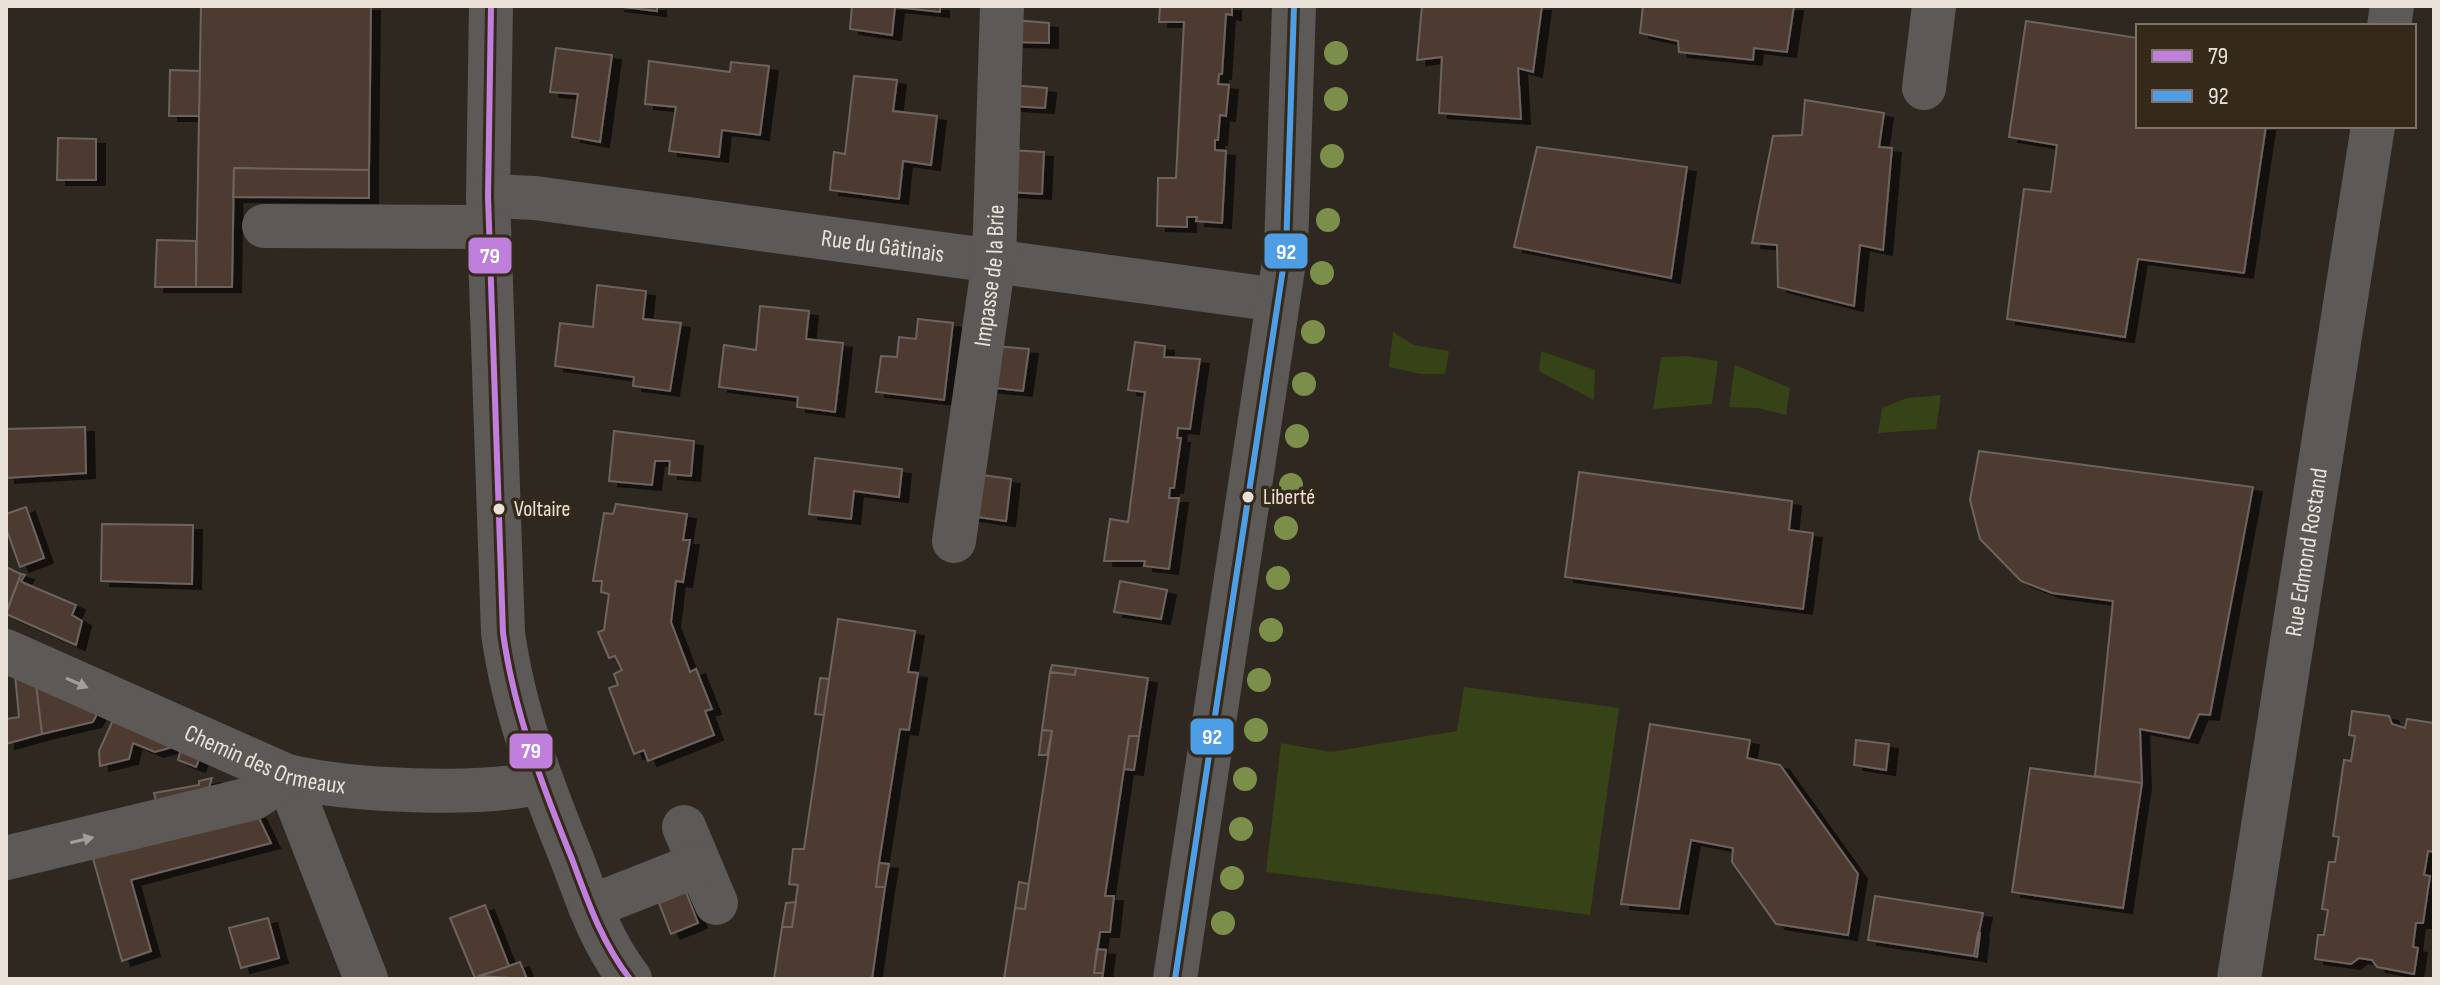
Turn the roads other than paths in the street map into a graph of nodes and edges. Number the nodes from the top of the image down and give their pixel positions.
1 (491, 6) edge
2 (1002, 6) edge
3 (1294, 6) edge
4 (1934, 6) edge
5 (1924, 88) dead end
6 (2373, 128) edge
7 (489, 211) junction
8 (264, 226) dead end
9 (994, 260) junction
10 (1277, 300) junction
11 (954, 541) dead end
12 (6, 651) edge
13 (287, 776) junction
14 (541, 782) junction
15 (6, 858) edge
16 (700, 865) dead end
17 (590, 907) junction
18 (366, 979) edge
19 (630, 979) edge
20 (1175, 979) edge
21 (2239, 979) edge

1 - 7 street
2 - 9 street, Impasse de la Brie
3 - 10 street
4 - 5 street
6 - 21 street, Rue Edmond Rostand
7 - 8 street, Rue du Gâtinais
7 - 9 street, Rue du Gâtinais
7 - 14 street
9 - 10 street, Rue du Gâtinais
9 - 11 street, Impasse de la Brie
10 - 20 street
12 -> 13 street, Chemin des Ormeaux
13 - 14 street, Chemin des Ormeaux
15 -> 13 street
13 - 18 street
14 - 17 street
16 - 17 street
17 - 19 street

